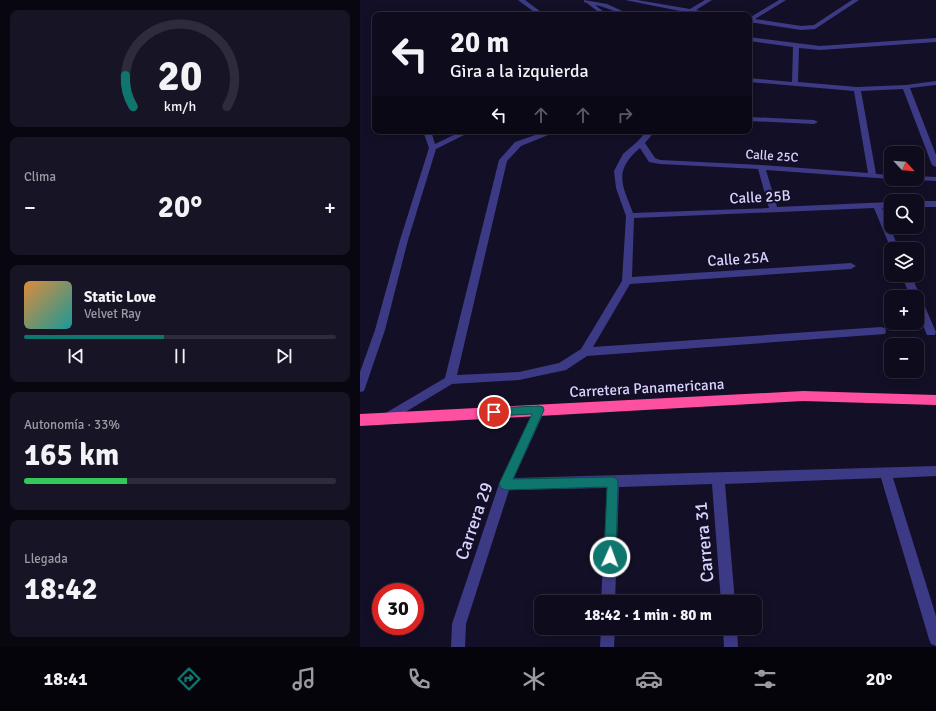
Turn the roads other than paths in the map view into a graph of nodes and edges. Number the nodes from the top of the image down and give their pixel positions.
1 (521, 0) edge
2 (628, 0) edge
3 (709, 0) edge
4 (783, 0) edge
5 (856, 0) edge
6 (585, 1) edge
7 (640, 1) edge
8 (690, 11) junction
9 (538, 12) edge
10 (600, 12) edge
11 (621, 12) edge
12 (696, 12) edge
13 (752, 18) edge
14 (752, 20) edge
15 (752, 39) edge
16 (936, 40) edge
17 (796, 46) junction
18 (752, 80) edge
19 (936, 83) edge
20 (795, 84) junction
21 (906, 87) junction
22 (857, 89) junction
23 (752, 119) edge
24 (814, 122) dead end
25 (428, 134) edge
26 (462, 134) edge
27 (546, 134) edge
28 (648, 134) edge
29 (641, 143) junction
30 (433, 148) junction
31 (936, 165) edge
32 (761, 167) junction
33 (873, 176) junction
34 (884, 177) edge
35 (924, 178) edge
36 (936, 179) edge
37 (924, 204) edge
38 (936, 204) edge
39 (877, 205) junction
40 (884, 205) edge
41 (774, 210) junction
42 (630, 216) junction
43 (892, 242) edge
44 (851, 266) dead end
45 (627, 280) junction
46 (924, 316) edge
47 (881, 331) dead end
48 (931, 332) dead end
49 (586, 352) junction
50 (450, 380) junction
51 (360, 388) edge
52 (936, 400) edge
53 (539, 410) junction
54 (388, 417) junction
55 (360, 420) edge
56 (936, 471) edge
57 (885, 473) junction
58 (718, 478) junction
59 (613, 482) junction
60 (505, 484) junction
61 (608, 595) edge
62 (727, 595) edge
63 (608, 635) edge
64 (730, 635) edge
65 (936, 639) edge
66 (458, 647) edge
67 (607, 647) edge
68 (731, 647) edge

1 - 9 street
2 - 7 street
3 - 8 street
4 - 13 street
5 - 14 street
6 - 10 street
6 - 11 street
7 - 8 street
8 - 12 street
15 - 17 street
16 - 17 street
17 - 20 street
18 - 20 street
19 - 21 street
20 - 22 street
21 - 22 street
21 - 31 street
22 - 33 street
23 - 24 street
25 - 30 street
26 - 30 street
27 - 50 street
28 - 29 street
29 - 32 street, Calle 25C
29 - 42 street
30 - 51 street
32 - 33 street, Calle 25C
32 - 41 street
33 - 34 street, Calle 25C
35 - 36 street
37 - 38 street
39 - 40 street, Calle 25B
39 - 41 street, Calle 25B
39 - 43 street
41 - 42 street, Calle 25B
42 - 45 street
44 - 45 street, Calle 25A
45 - 49 street
46 - 48 street
47 - 49 street
49 - 50 street
50 - 54 street
52 - 53 highway, Carretera Panamericana
53 - 54 highway, Carretera Panamericana
53 - 60 street, Carrera 29
54 - 55 highway, Carretera Panamericana
56 - 57 street
57 - 58 street
57 - 65 street
58 - 59 street
58 - 62 street, Carrera 31
59 - 60 street
59 - 61 street
60 - 66 street, Carrera 29
63 - 67 street
64 - 68 street

